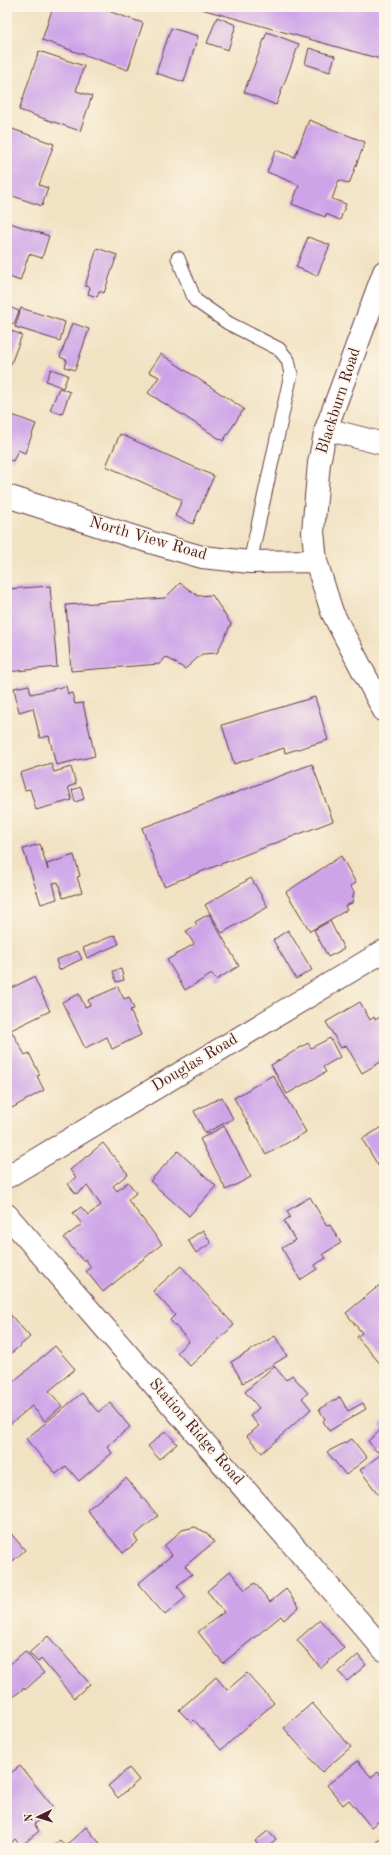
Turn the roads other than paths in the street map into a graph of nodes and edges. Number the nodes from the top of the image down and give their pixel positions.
1 (178, 258) dead end
2 (384, 272) edge
3 (326, 429) junction
4 (384, 444) edge
5 (7, 496) edge
6 (316, 561) junction
7 (250, 562) junction
8 (384, 711) edge
9 (384, 950) edge
10 (7, 1177) edge
11 (7, 1215) edge
12 (384, 1650) edge

1 - 7 lane
2 - 3 street, Blackburn Road
3 - 4 street
3 - 6 street, Blackburn Road
5 - 7 street, North View Road
6 - 7 street, North View Road
6 - 8 street, Blackburn Road
9 - 10 street, Douglas Road
11 - 12 street, Station Ridge Road

